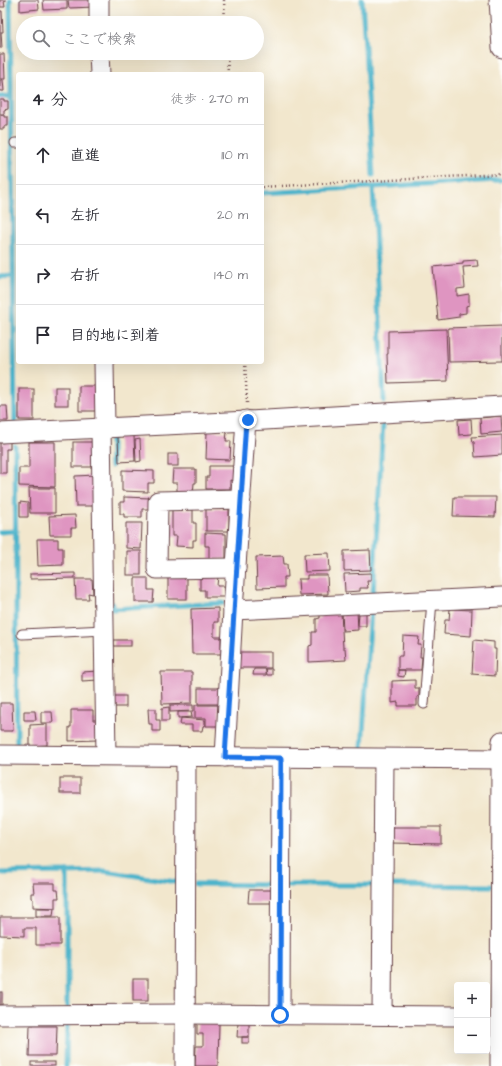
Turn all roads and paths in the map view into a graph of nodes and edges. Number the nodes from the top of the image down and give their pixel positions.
1 (99, 0) edge
2 (224, 0) edge
3 (500, 0) edge
4 (99, 16) edge
5 (225, 16) edge
6 (502, 48) edge
7 (100, 60) edge
8 (227, 60) edge
9 (100, 72) edge
10 (228, 72) edge
11 (502, 174) edge
12 (264, 187) edge
13 (104, 364) edge
14 (244, 364) edge
15 (502, 406) edge
16 (247, 420) junction
17 (103, 427) junction
18 (0, 433) edge
19 (240, 499) junction
20 (236, 568) junction
21 (502, 597) edge
22 (432, 600) junction
23 (233, 610) junction
24 (105, 630) junction
25 (22, 634) dead end
26 (424, 704) dead end
27 (502, 753) edge
28 (0, 755) edge
29 (106, 755) junction
30 (186, 757) junction
31 (225, 757) junction
32 (281, 758) junction
33 (384, 758) junction
34 (185, 1014) junction
35 (0, 1015) edge
36 (280, 1015) junction
37 (382, 1015) junction
38 (454, 1016) edge
39 (496, 1016) edge
40 (184, 1066) edge
41 (500, 1066) edge

1 - 4 street
2 - 5 path
3 - 6 street
7 - 9 street
8 - 10 path
11 - 12 path
13 - 17 street
14 - 16 path
15 - 16 street
16 - 17 street
16 - 19 street
17 - 18 street
17 - 24 street
19 - 20 street
19 - 20 street
20 - 23 street
21 - 22 street
22 - 23 street
22 - 26 lane
23 - 31 street
24 - 25 lane
24 - 29 street
27 - 33 street
27 - 39 street
28 - 29 street
29 - 30 street
30 - 31 street
30 - 34 street
31 - 32 street
32 - 33 street
32 - 36 street
33 - 37 street
34 - 35 street
34 - 36 street
34 - 40 street
36 - 37 street
37 - 38 street
39 - 41 street

